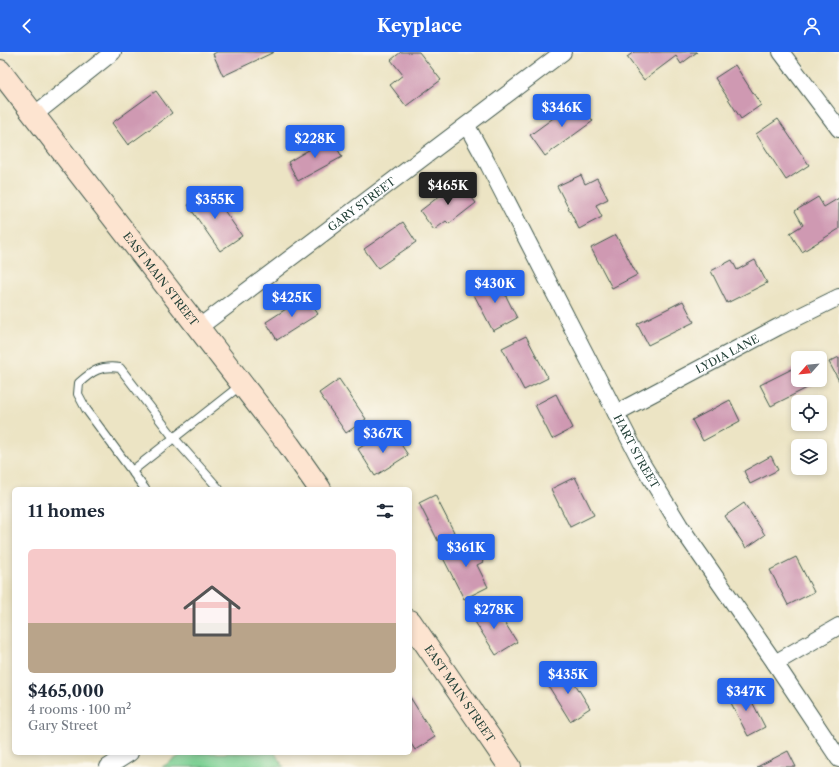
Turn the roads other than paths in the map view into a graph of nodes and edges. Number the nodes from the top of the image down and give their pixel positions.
1 (113, 52) edge
2 (563, 52) edge
3 (781, 52) edge
4 (0, 71) edge
5 (34, 115) junction
6 (467, 126) junction
7 (839, 129) edge
8 (839, 297) edge
9 (198, 328) junction
10 (242, 384) junction
11 (616, 413) junction
12 (174, 438) junction
13 (132, 471) junction
14 (144, 487) edge
15 (218, 487) edge
16 (319, 487) edge
17 (412, 624) edge
18 (839, 626) edge
19 (775, 664) junction
20 (127, 755) edge
21 (839, 759) edge
22 (108, 767) edge
23 (510, 767) edge

1 - 5 street
2 - 6 street, GARY STREET
3 - 7 street
4 - 5 main road, EAST MAIN STREET
5 - 9 main road, EAST MAIN STREET
6 - 9 street, GARY STREET
6 - 11 street, HART STREET
8 - 11 street, LYDIA LANE
9 - 10 main road, EAST MAIN STREET
10 - 12 lane
10 - 16 main road, EAST MAIN STREET
11 - 19 street, HART STREET
12 - 13 lane
12 - 13 lane
12 - 15 lane
13 - 14 lane
17 - 23 main road, EAST MAIN STREET
18 - 19 street
19 - 21 street, HART STREET
20 - 22 street

